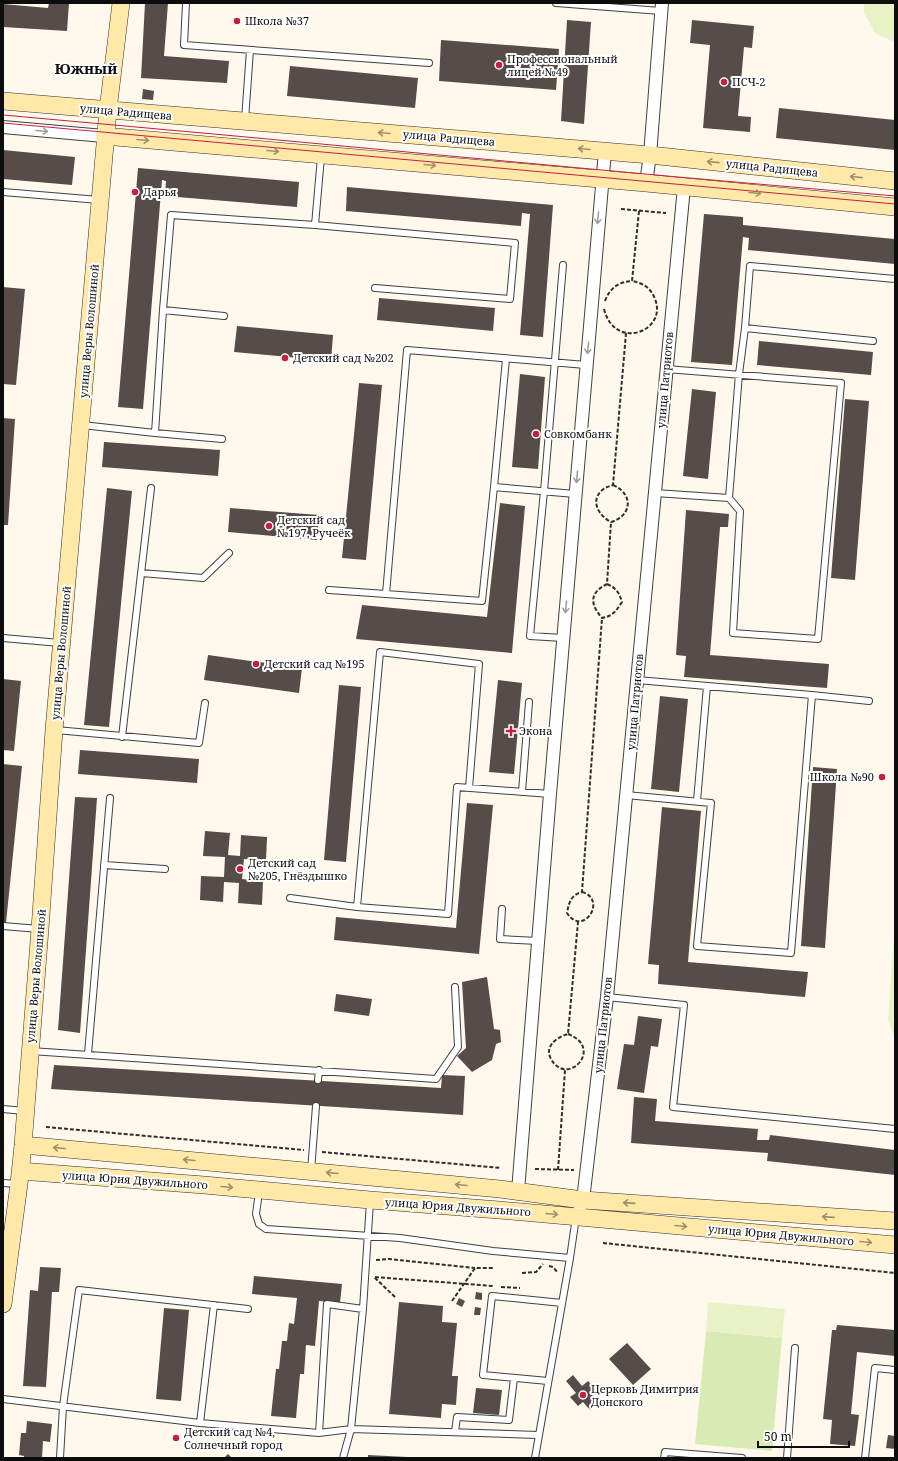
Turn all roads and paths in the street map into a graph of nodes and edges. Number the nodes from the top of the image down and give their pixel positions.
1 (121, 3) edge
2 (186, 3) edge
3 (556, 3) edge
4 (662, 7) edge
5 (250, 50) junction
6 (429, 63) dead end
7 (3, 101) edge
8 (108, 110) junction
9 (245, 122) junction
10 (3, 127) edge
11 (106, 136) junction
12 (605, 151) junction
13 (321, 155) junction
14 (650, 155) junction
15 (602, 179) junction
16 (895, 181) edge
17 (646, 182) junction
18 (684, 187) junction
19 (3, 192) edge
20 (101, 200) junction
21 (895, 207) edge
22 (621, 209) dead end
23 (639, 211) junction
24 (666, 213) dead end
25 (315, 225) junction
26 (563, 265) dead end
27 (895, 279) edge
28 (632, 281) junction
29 (375, 288) dead end
30 (163, 310) junction
31 (224, 316) dead end
32 (745, 328) junction
33 (626, 333) junction
34 (873, 341) dead end
35 (506, 358) junction
36 (554, 363) junction
37 (586, 365) junction
38 (666, 368) junction
39 (739, 374) junction
40 (81, 425) junction
41 (155, 433) junction
42 (222, 439) dead end
43 (613, 485) junction
44 (494, 487) junction
45 (151, 488) dead end
46 (544, 492) junction
47 (655, 493) junction
48 (575, 494) junction
49 (729, 498) junction
50 (610, 522) junction
51 (229, 553) dead end
52 (141, 573) junction
53 (607, 584) junction
54 (330, 590) dead end
55 (386, 594) junction
56 (602, 618) junction
57 (3, 638) edge
58 (563, 638) junction
59 (62, 643) junction
60 (637, 680) junction
61 (707, 686) junction
62 (812, 696) junction
63 (869, 701) dead end
64 (529, 702) dead end
65 (205, 703) dead end
66 (54, 730) junction
67 (122, 737) junction
68 (469, 788) junction
69 (522, 792) junction
70 (550, 794) junction
71 (626, 796) junction
72 (110, 798) dead end
73 (697, 801) junction
74 (104, 865) junction
75 (165, 869) dead end
76 (582, 892) junction
77 (290, 898) dead end
78 (357, 907) junction
79 (502, 909) dead end
80 (578, 922) junction
81 (3, 926) edge
82 (40, 930) junction
83 (538, 941) junction
84 (455, 987) dead end
85 (607, 998) junction
86 (568, 1034) junction
87 (30, 1051) junction
88 (88, 1054) junction
89 (319, 1070) junction
90 (565, 1070) junction
91 (318, 1080) dead end
92 (316, 1106) dead end
93 (3, 1109) edge
94 (26, 1111) junction
95 (46, 1127) dead end
96 (895, 1129) edge
97 (23, 1145) junction
98 (312, 1151) junction
99 (207, 1161) junction
100 (501, 1168) dead end
101 (535, 1169) dead end
102 (558, 1170) junction
103 (574, 1170) dead end
104 (311, 1171) junction
105 (14, 1179) edge
106 (204, 1185) junction
107 (259, 1190) junction
108 (518, 1191) junction
109 (370, 1200) junction
110 (583, 1200) junction
111 (576, 1216) junction
112 (895, 1221) edge
113 (368, 1236) junction
114 (603, 1243) dead end
115 (895, 1244) edge
116 (570, 1258) junction
117 (375, 1265) dead end
118 (475, 1268) junction
119 (493, 1268) dead end
120 (375, 1271) dead end
121 (522, 1273) dead end
122 (559, 1273) dead end
123 (895, 1273) edge
124 (374, 1277) junction
125 (464, 1284) junction
126 (520, 1288) dead end
127 (395, 1297) dead end
128 (452, 1301) dead end
129 (562, 1303) junction
130 (3, 1304) edge
131 (214, 1305) junction
132 (248, 1309) dead end
133 (362, 1309) junction
134 (795, 1348) dead end
135 (895, 1370) edge
136 (514, 1378) junction
137 (548, 1381) junction
138 (3, 1399) edge
139 (63, 1406) junction
140 (200, 1423) junction
141 (351, 1429) junction
142 (455, 1432) junction
143 (319, 1433) junction
144 (538, 1435) junction
145 (60, 1458) edge
146 (343, 1458) edge
147 (535, 1458) edge
148 (664, 1458) edge
149 (742, 1458) edge
150 (787, 1458) edge
151 (866, 1458) edge

1 - 8 street, улица Веры Волошиной
2 - 5 lane
3 - 4 lane
4 - 14 street
5 - 6 lane
5 - 9 lane
7 - 8 street, улица Радищева
8 - 9 street, улица Радищева
8 - 11 street, улица Веры Волошиной
12 -> 9 street, улица Радищева
10 -> 11 street
11 -> 13 street
11 - 20 street, улица Веры Волошиной
12 - 14 street, улица Радищева
12 - 15 street
13 -> 15 street
13 - 25 lane
16 -> 14 street, улица Радищева
14 - 17 street
15 - 17 street
15 -> 37 street
17 - 18 street
18 -> 21 street
18 - 38 street, улица Патриотов
19 - 20 lane
20 - 40 street, улица Веры Волошиной
22 - 23 path
23 - 24 path
23 - 28 path
25 - 29 lane
25 - 30 lane
26 - 36 lane
27 - 32 lane
28 - 33 path
28 - 33 path
30 - 31 lane
30 - 41 lane
32 - 34 lane
32 - 39 lane
33 - 43 path
35 - 36 lane
35 - 44 lane
35 - 55 lane
36 - 37 lane
36 - 46 lane
37 -> 48 street
38 - 39 lane
38 - 47 street, улица Патриотов
39 - 49 lane
39 - 49 lane
40 - 41 lane
40 - 59 street, улица Веры Волошиной
41 - 42 lane
43 - 50 path
43 - 50 path
44 - 46 lane
44 - 55 lane
45 - 52 lane
46 - 48 lane
46 - 58 lane
47 - 49 lane
47 - 60 street, улица Патриотов
48 -> 58 street
50 - 53 path
51 - 52 lane
52 - 67 lane
53 - 56 path
53 - 56 path
54 - 55 lane
56 - 76 path
57 - 59 lane
58 - 70 street
59 - 66 street, улица Веры Волошиной
60 - 61 lane
60 - 71 street, улица Патриотов
61 - 62 lane
61 - 73 lane
62 - 63 lane
62 - 73 lane
64 - 69 lane
65 - 67 lane
66 - 67 lane
66 - 82 street, улица Веры Волошиной
68 - 69 lane
68 - 78 lane
68 - 78 lane
69 - 70 lane
70 - 83 street
71 - 73 lane
71 - 85 street, улица Патриотов
72 - 74 lane
74 - 75 lane
74 - 88 lane
76 - 80 path
76 - 80 path
77 - 78 lane
79 - 83 lane
80 - 86 path
81 - 82 lane
82 - 87 street, улица Веры Волошиной
83 - 108 street
84 - 89 lane
85 - 96 lane
85 - 110 street, улица Патриотов
86 - 90 path
86 - 90 path
87 - 88 lane
87 - 94 street, улица Веры Волошиной
88 - 89 lane
89 - 91 lane
90 - 102 path
92 - 98 lane
93 - 94 lane
94 - 97 street, улица Веры Волошиной
95 - 98 path
99 -> 97 street, улица Юрия Двужильного
97 - 105 street, улица Веры Волошиной
98 - 100 path
98 - 104 lane
99 - 104 street, улица Юрия Двужильного
99 - 106 street
101 - 102 path
102 - 103 path
108 -> 104 street, улица Юрия Двужильного
105 - 106 street, улица Юрия Двужильного
105 - 130 street, улица Веры Волошиной
106 -> 107 street, улица Юрия Двужильного
107 - 109 street, улица Юрия Двужильного
107 - 113 lane
108 - 110 street, улица Юрия Двужильного
109 -> 111 street, улица Юрия Двужильного
109 - 113 lane
110 - 111 street, улица Патриотов
112 -> 110 street, улица Юрия Двужильного
111 -> 115 street, улица Юрия Двужильного
111 - 116 lane
113 - 116 lane
113 - 133 lane
114 - 123 path
116 - 129 lane
117 - 118 path
118 - 119 path
118 - 125 path
120 - 124 path
121 - 122 path
124 - 125 path
124 - 127 path
125 - 126 path
125 - 128 path
129 - 136 lane
129 - 137 lane
131 - 132 lane
131 - 139 lane
131 - 140 lane
133 - 141 lane
133 - 143 lane
134 - 150 lane
135 - 151 lane
136 - 137 lane
136 - 142 lane
137 - 144 lane
138 - 139 lane
139 - 140 lane
139 - 145 lane
140 - 143 lane
141 - 142 lane
141 - 143 lane
141 - 146 lane
142 - 144 lane
144 - 147 lane
148 - 149 lane

